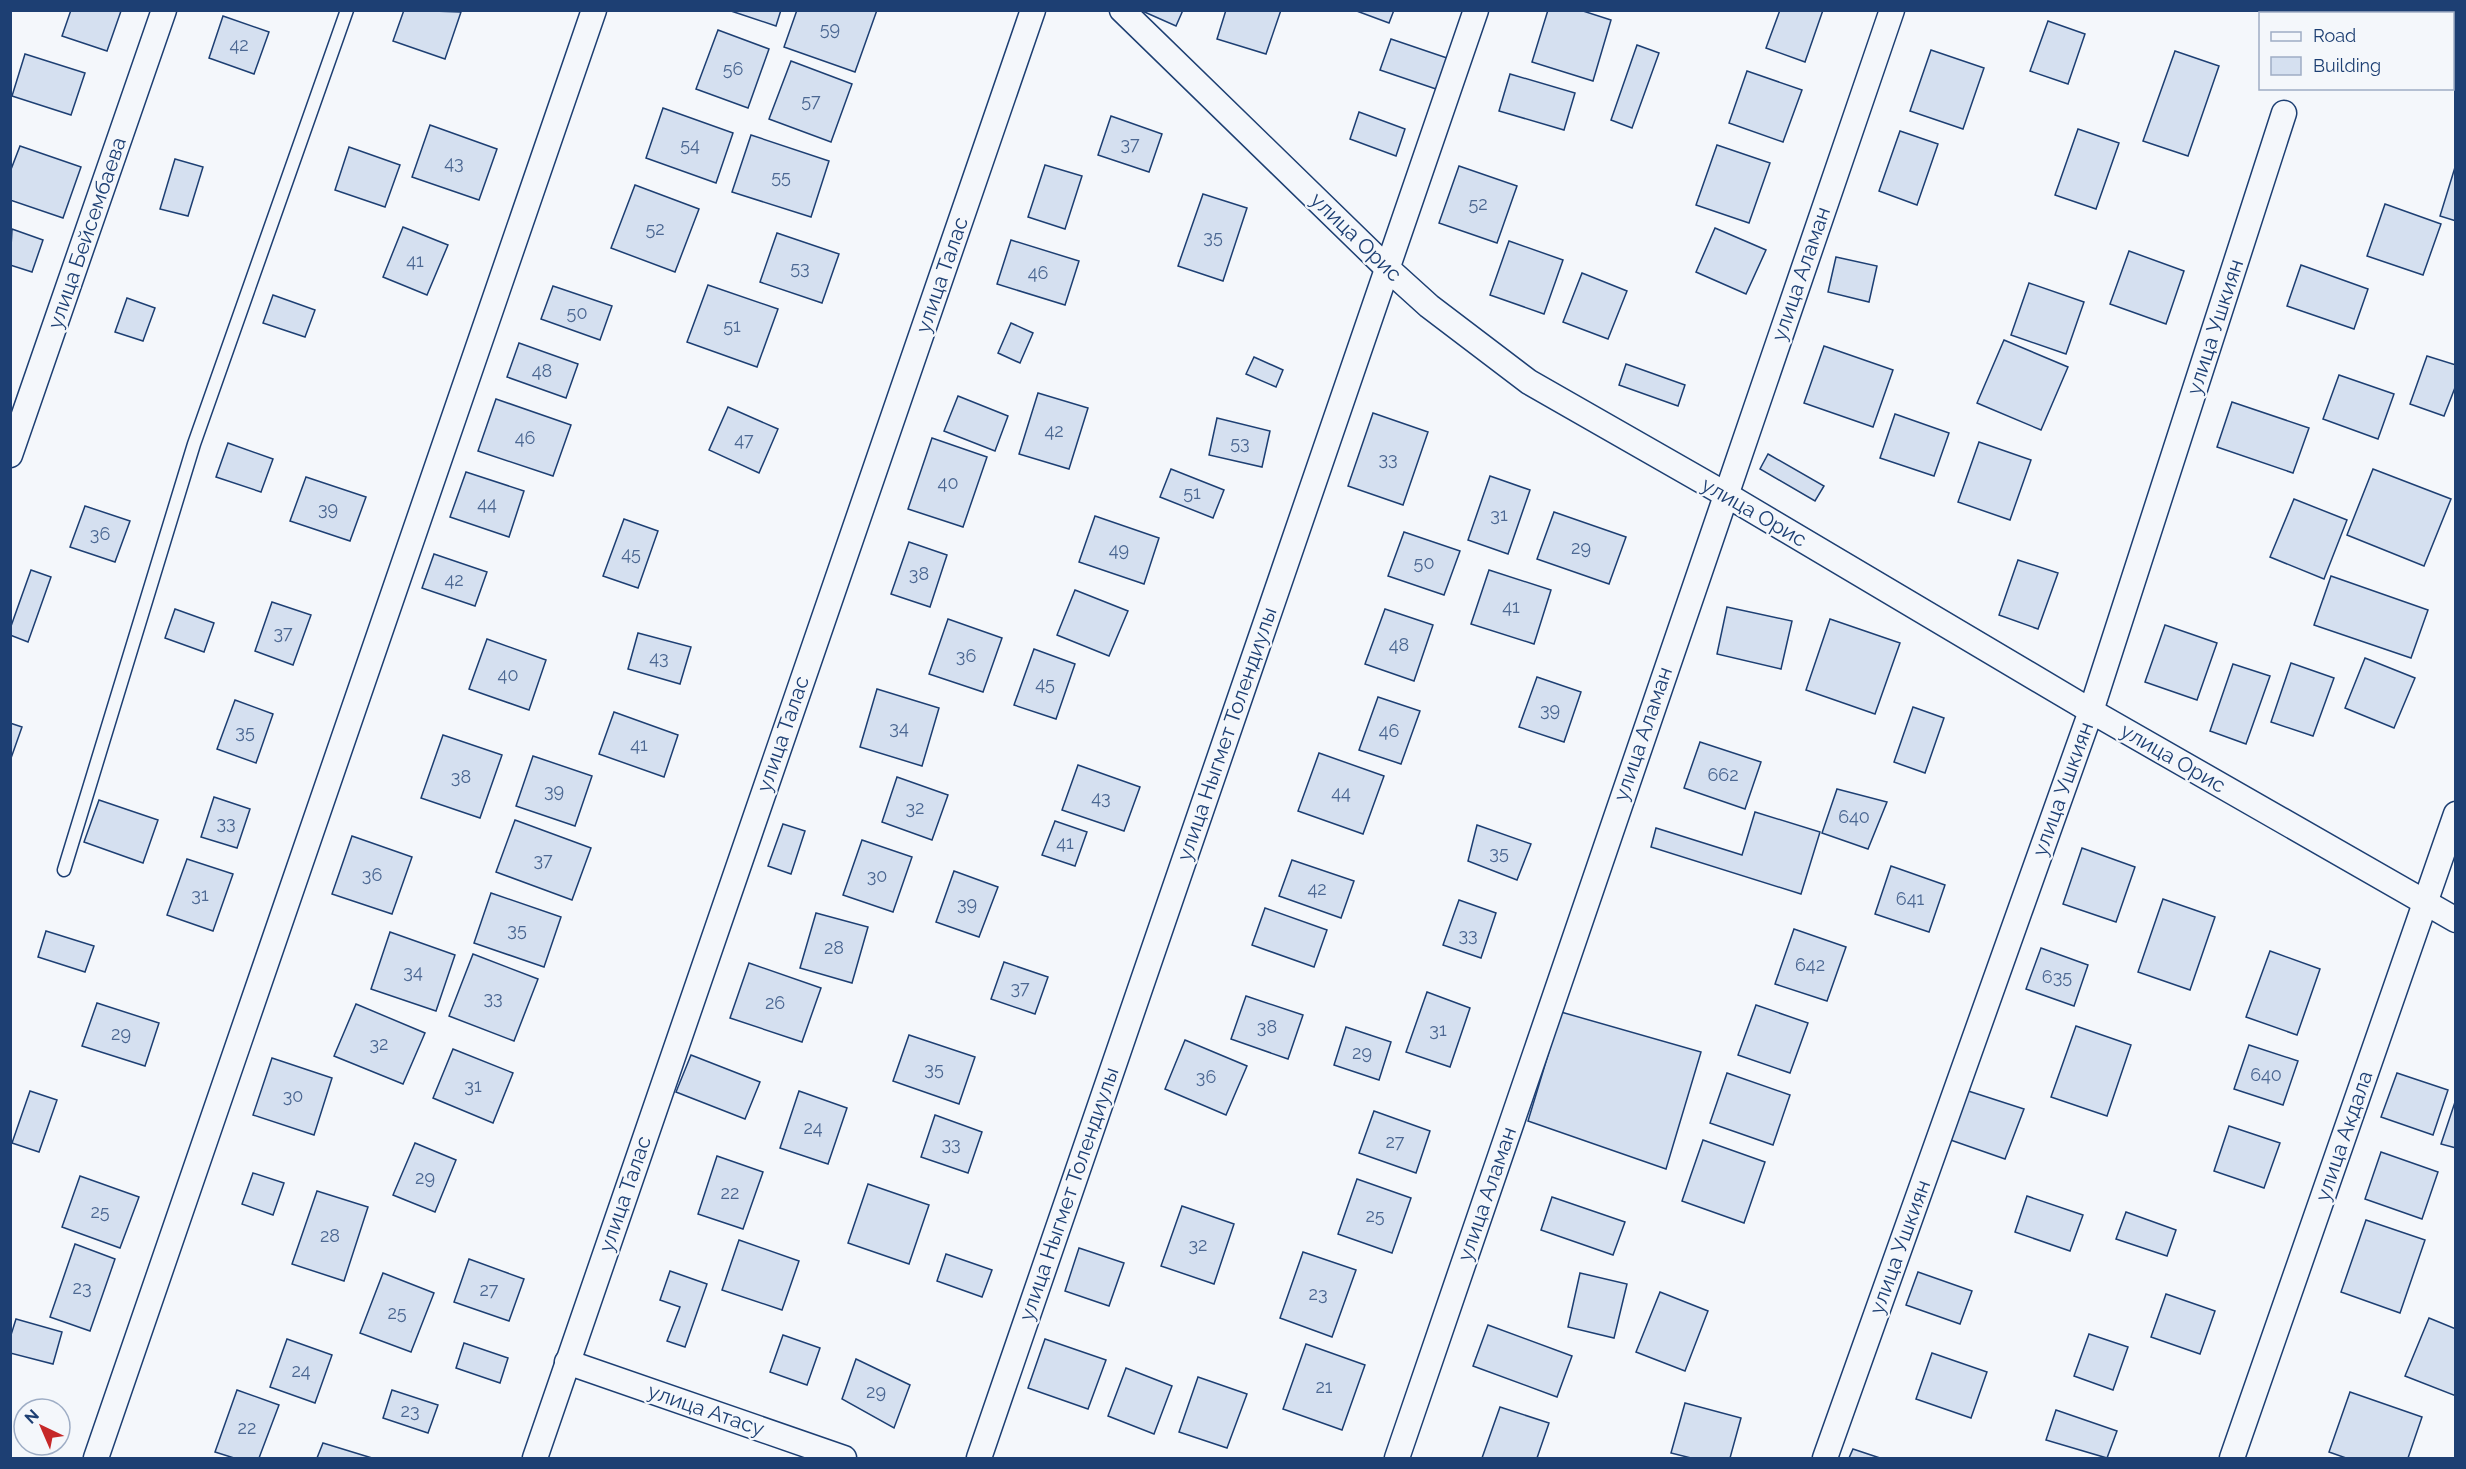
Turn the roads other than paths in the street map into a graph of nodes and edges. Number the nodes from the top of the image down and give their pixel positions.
1 (164, 10) edge
2 (347, 10) edge
3 (594, 10) edge
4 (1033, 10) edge
5 (1122, 10) edge
6 (1476, 10) edge
7 (1892, 10) edge
8 (2284, 113) dead end
9 (1387, 268) junction
10 (10, 455) edge
11 (1725, 494) junction
12 (2091, 711) junction
13 (2456, 814) edge
14 (64, 870) dead end
15 (2426, 902) junction
16 (2456, 920) edge
17 (567, 1362) junction
18 (96, 1458) edge
19 (535, 1458) edge
20 (844, 1458) edge
21 (979, 1458) edge
22 (1397, 1458) edge
23 (1825, 1458) edge
24 (2232, 1458) edge

1 - 10 street, улица Бейсембаева
2 - 14 lane
3 - 18 street
4 - 17 street, улица Талас
5 - 9 street, улица Орис
6 - 9 street, улица Ныгмет Толендиулы
7 - 11 street, улица Аламан
8 - 12 street, улица Ушкиян
9 - 11 street, улица Орис
9 - 21 street, улица Ныгмет Толендиулы
11 - 12 street, улица Орис
11 - 22 street, улица Аламан
12 - 15 street, улица Орис
12 - 23 street, улица Ушкиян
13 - 15 street, улица Акдала
15 - 16 street, улица Орис
15 - 24 street, улица Акдала
17 - 19 street, улица Талас
17 - 20 street, улица Атасу

